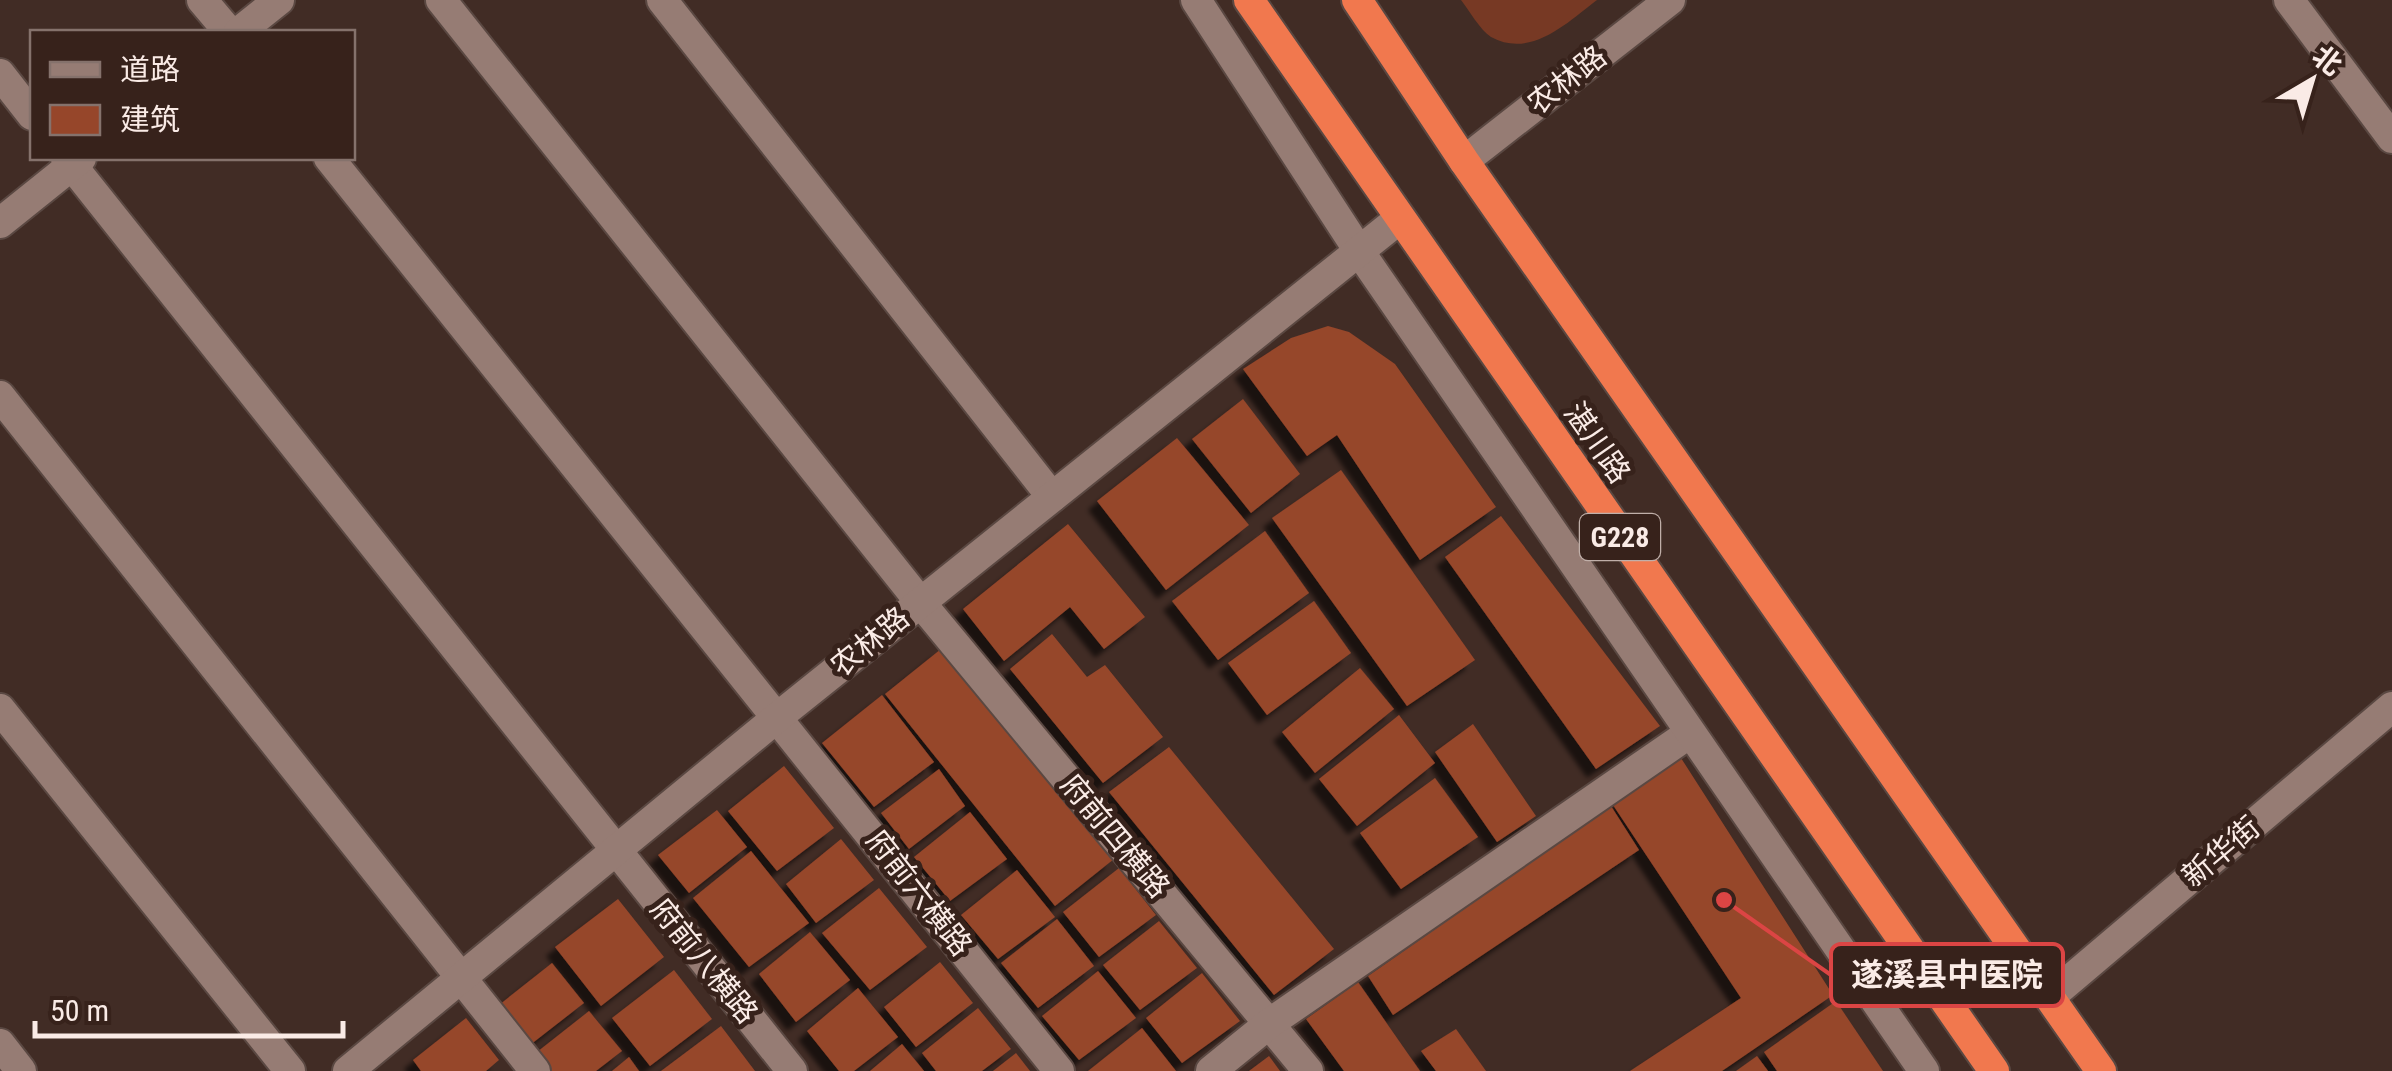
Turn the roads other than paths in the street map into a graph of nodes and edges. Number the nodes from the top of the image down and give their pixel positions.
1 (202, 0) edge
2 (280, 0) edge
3 (441, 0) edge
4 (662, 0) edge
5 (1196, 0) edge
6 (1249, 0) edge
7 (1358, 0) edge
8 (1670, 0) edge
9 (2289, 0) edge
10 (227, 30) edge
11 (241, 30) edge
12 (0, 74) edge
13 (30, 112) edge
14 (2392, 138) edge
15 (73, 160) edge
16 (332, 160) edge
17 (1464, 161) junction
18 (1398, 220) junction
19 (0, 223) edge
20 (1360, 251) junction
21 (0, 396) edge
22 (1052, 497) junction
23 (920, 602) junction
24 (2392, 708) edge
25 (0, 709) edge
26 (779, 716) junction
27 (1690, 733) junction
28 (617, 850) junction
29 (463, 978) junction
30 (2050, 996) junction
31 (1270, 1023) junction
32 (0, 1044) edge
33 (21, 1071) edge
34 (290, 1071) edge
35 (348, 1071) edge
36 (536, 1071) edge
37 (792, 1071) edge
38 (1059, 1071) edge
39 (1211, 1071) edge
40 (1308, 1071) edge
41 (1924, 1071) edge
42 (1994, 1071) edge
43 (2101, 1071) edge

1 - 10 street
2 - 11 street
3 - 23 street, 府前四横路
4 - 22 street
5 - 20 street
6 - 18 highway, 湛川路 / G228
7 - 17 highway, 湛川路 / G228
8 - 17 street, 农林路
9 - 14 street
12 - 13 street
15 - 19 street
15 - 28 street, 府前八横路
16 - 26 street, 府前六横路
17 - 30 highway, 湛川路 / G228
18 - 20 street, 农林路
18 - 42 highway, 湛川路 / G228
20 - 22 street, 农林路
20 - 27 street
21 - 29 street
22 - 23 street, 农林路
23 - 26 street, 农林路
23 - 31 street, 府前四横路
24 - 30 street, 新华街
25 - 34 street
26 - 28 street, 农林路
26 - 38 street, 府前六横路
27 - 31 street
27 - 41 street
28 - 29 street, 农林路
28 - 37 street, 府前八横路
29 - 35 street, 农林路
29 - 36 street
30 - 43 highway, 湛川路 / G228
31 - 39 street
31 - 40 street, 府前四横路
32 - 33 street

